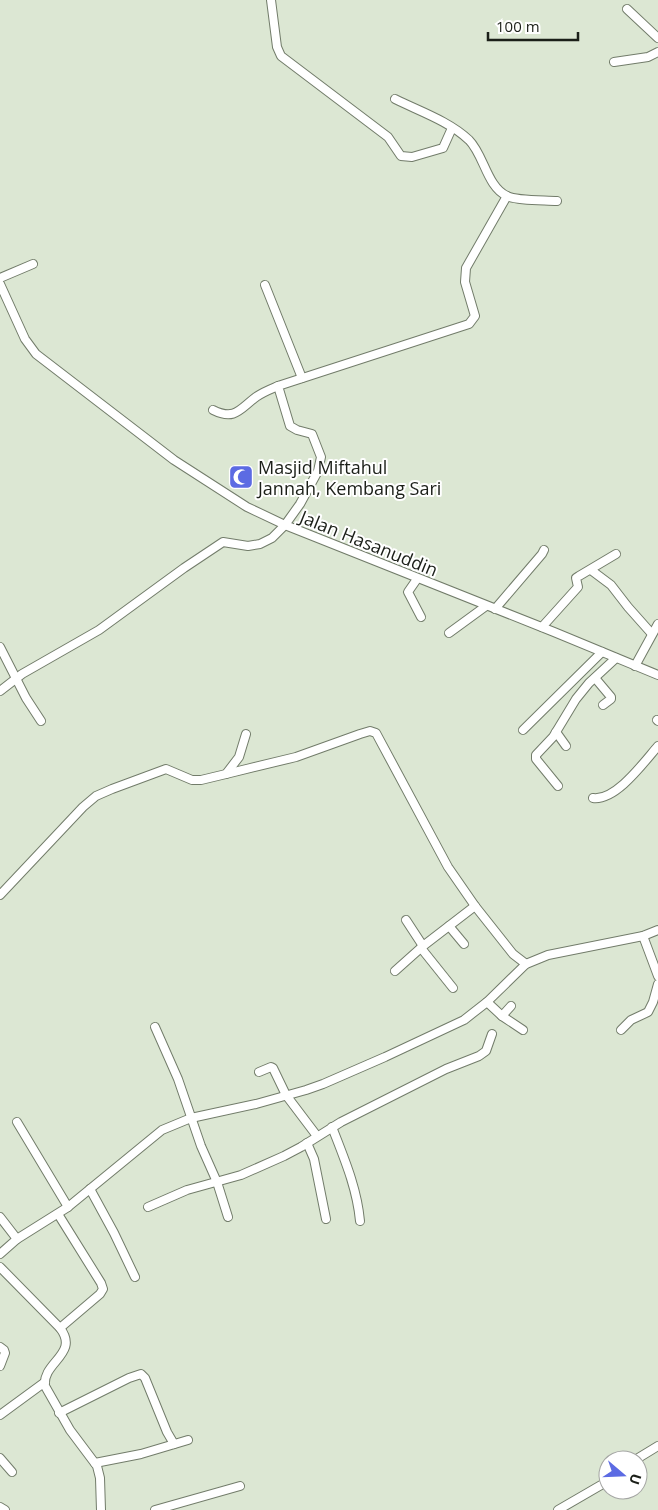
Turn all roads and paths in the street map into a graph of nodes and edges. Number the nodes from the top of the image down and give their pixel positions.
1 (271, 0) edge
2 (627, 9) dead end
3 (658, 38) edge
4 (658, 52) edge
5 (614, 62) dead end
6 (395, 99) dead end
7 (452, 128) junction
8 (507, 196) junction
9 (557, 201) dead end
10 (33, 264) dead end
11 (0, 278) edge
12 (0, 284) edge
13 (265, 285) dead end
14 (302, 378) junction
15 (278, 386) junction
16 (213, 410) dead end
17 (285, 525) junction
18 (544, 550) dead end
19 (616, 554) dead end
20 (591, 570) junction
21 (414, 577) junction
22 (486, 606) junction
23 (495, 609) junction
24 (421, 617) dead end
25 (658, 624) edge
26 (542, 627) junction
27 (449, 633) dead end
28 (652, 634) junction
29 (0, 647) edge
30 (602, 652) junction
31 (616, 658) junction
32 (635, 666) junction
33 (658, 675) edge
34 (16, 678) junction
35 (595, 678) junction
36 (0, 691) edge
37 (603, 705) dead end
38 (41, 720) dead end
39 (523, 730) dead end
40 (556, 732) junction
41 (246, 734) dead end
42 (566, 746) dead end
43 (658, 746) edge
44 (226, 774) junction
45 (558, 786) dead end
46 (593, 798) dead end
47 (0, 895) edge
48 (475, 906) junction
49 (406, 920) dead end
50 (449, 926) junction
51 (658, 930) edge
52 (643, 936) junction
53 (464, 944) dead end
54 (422, 947) junction
55 (526, 964) junction
56 (656, 964) edge
57 (395, 971) dead end
58 (658, 976) edge
59 (658, 984) edge
60 (453, 988) dead end
61 (487, 1002) junction
62 (511, 1006) dead end
63 (502, 1016) junction
64 (156, 1027) dead end
65 (523, 1030) dead end
66 (621, 1030) dead end
67 (492, 1034) dead end
68 (259, 1072) dead end
69 (286, 1095) junction
70 (193, 1118) junction
71 (17, 1122) dead end
72 (332, 1127) junction
73 (316, 1136) junction
74 (307, 1143) junction
75 (217, 1182) junction
76 (90, 1190) junction
77 (68, 1207) junction
78 (148, 1207) dead end
79 (58, 1214) junction
80 (0, 1217) edge
81 (228, 1217) dead end
82 (326, 1219) dead end
83 (360, 1221) dead end
84 (17, 1239) junction
85 (0, 1254) edge
86 (0, 1267) edge
87 (135, 1276) dead end
88 (60, 1328) junction
89 (0, 1347) edge
90 (0, 1366) edge
91 (45, 1382) junction
92 (59, 1413) junction
93 (0, 1415) edge
94 (188, 1440) dead end
95 (174, 1444) junction
96 (0, 1458) edge
97 (95, 1462) junction
98 (12, 1472) dead end
99 (240, 1486) dead end
100 (598, 1487) edge
101 (0, 1507) edge
102 (4, 1510) edge
103 (101, 1510) edge
104 (155, 1510) edge
105 (558, 1510) edge

1 - 7 street
2 - 3 street
4 - 5 street
6 - 7 street
7 - 8 street
8 - 9 street
8 - 14 street
10 - 11 street
12 - 17 street, Jalan Hasanuddin
13 - 14 street
14 - 15 street
15 - 16 street
15 - 17 street
17 - 21 street, Jalan Hasanuddin
17 - 34 street
18 - 23 street
19 - 20 street
20 - 26 street
20 - 28 street
21 - 22 street, Jalan Hasanuddin
21 - 24 street
22 - 23 street, Jalan Hasanuddin
22 - 27 street
23 - 26 street, Jalan Hasanuddin
25 - 28 street
26 - 30 street, Jalan Hasanuddin
28 - 32 street
29 - 34 street
30 - 31 street, Jalan Hasanuddin
30 - 39 street
31 - 32 street, Jalan Hasanuddin
31 - 35 street
32 - 33 street, Jalan Hasanuddin
34 - 36 street
34 - 38 street
35 - 37 street
35 - 40 street
40 - 42 street
40 - 45 street
41 - 44 street
43 - 46 street
44 - 47 street
44 - 48 street
48 - 50 street
48 - 55 street
49 - 54 street
50 - 53 street
50 - 54 street
51 - 52 street
52 - 55 street
52 - 56 street
54 - 57 street
54 - 60 street
55 - 61 street
56 - 58 street
59 - 66 street
61 - 63 street
61 - 69 street
62 - 63 street
63 - 65 street
64 - 70 street
67 - 72 street
68 - 69 street
69 - 70 street
69 - 73 street
70 - 75 street
70 - 76 street
71 - 77 street
72 - 73 street
72 - 83 street
73 - 74 street
74 - 75 street
74 - 82 street
75 - 78 street
75 - 81 street
76 - 77 street
76 - 87 street
77 - 79 street
79 - 84 street
79 - 88 street
80 - 84 street
84 - 85 street
86 - 88 street
88 - 91 street
89 - 90 street
91 - 92 street
91 - 93 street
92 - 95 street
92 - 97 street
94 - 95 street
95 - 97 street
96 - 98 street
97 - 103 street
99 - 104 street
100 - 105 street
101 - 102 street

